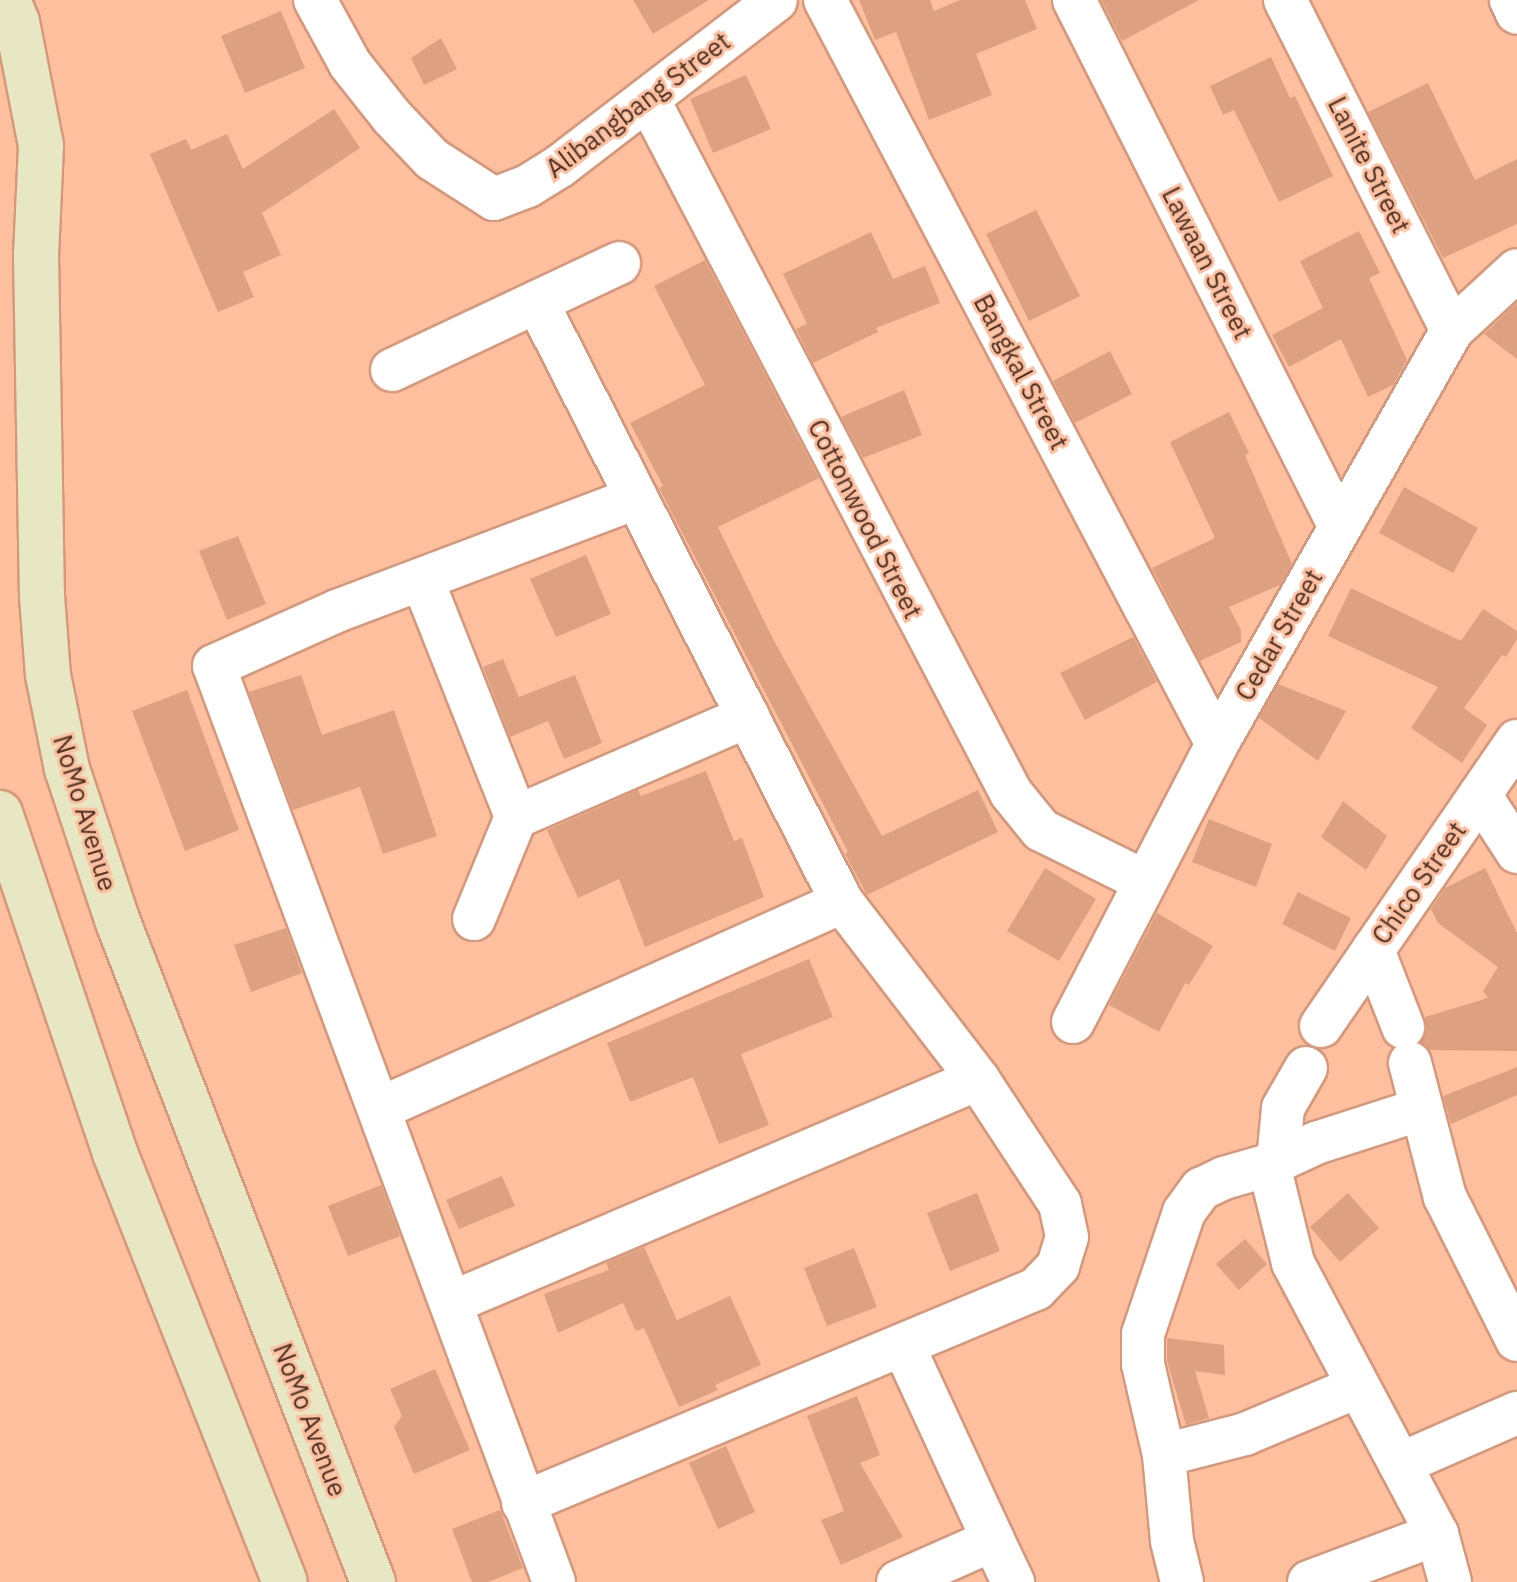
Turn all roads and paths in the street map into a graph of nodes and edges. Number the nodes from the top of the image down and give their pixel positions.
1 (8, 0) edge
2 (315, 0) edge
3 (776, 0) edge
4 (825, 0) edge
5 (1074, 0) edge
6 (1285, 0) edge
7 (1511, 0) edge
8 (1517, 13) edge
9 (648, 99) junction
10 (619, 263) dead end
11 (1517, 270) edge
12 (537, 302) junction
13 (1452, 330) junction
14 (392, 370) dead end
15 (636, 498) junction
16 (1340, 527) junction
17 (422, 579) junction
18 (748, 716) junction
19 (1517, 741) edge
20 (1217, 744) junction
21 (1480, 795) junction
22 (0, 813) edge
23 (516, 817) junction
24 (1517, 852) edge
25 (1144, 881) junction
26 (842, 902) junction
27 (474, 919) dead end
28 (1373, 950) junction
29 (1073, 1022) dead end
30 (1321, 1026) dead end
31 (1306, 1068) dead end
32 (978, 1079) junction
33 (381, 1108) junction
34 (1422, 1109) junction
35 (1273, 1163) junction
36 (453, 1302) junction
37 (1517, 1340) edge
38 (903, 1345) junction
39 (1357, 1387) junction
40 (1517, 1413) edge
41 (1164, 1455) junction
42 (1400, 1464) junction
43 (523, 1503) junction
44 (1437, 1534) junction
45 (993, 1540) junction
46 (285, 1582) edge
47 (373, 1582) edge
48 (554, 1582) edge
49 (898, 1582) edge
50 (1013, 1582) edge
51 (1182, 1582) edge
52 (1309, 1582) edge
53 (1450, 1582) edge

1 - 47 main road, NoMo Avenue
2 - 9 street, Alibangbang Street
3 - 9 street, Alibangbang Street
4 - 20 street, Bangkal Street
5 - 16 street, Lawaan Street
6 - 13 street, Lanite Street
7 - 8 street
9 - 25 street, Cottonwood Street
10 - 12 street
11 - 13 street, Cedar Street
12 - 14 street
12 - 15 street
13 - 16 street, Cedar Street
15 - 17 street
15 - 18 street
16 - 20 street, Cedar Street
17 - 23 street
17 - 33 street
18 - 23 street
18 - 26 street
19 - 21 street, Chico Street
20 - 25 street, Cedar Street
21 - 24 street
21 - 28 street, Chico Street
22 - 46 main road
23 - 27 street
25 - 29 street, Cedar Street
26 - 32 street
26 - 33 street
28 - 30 street, Chico Street
28 - 34 street
31 - 35 street
32 - 36 street
32 - 38 street
33 - 36 street
34 - 35 street
34 - 37 street
35 - 39 street
35 - 41 street
36 - 43 street
38 - 43 street
38 - 45 street
39 - 41 street
39 - 42 street
40 - 42 street
41 - 51 street
42 - 44 street
43 - 48 street
44 - 52 street
44 - 53 street
45 - 49 street
45 - 50 street

